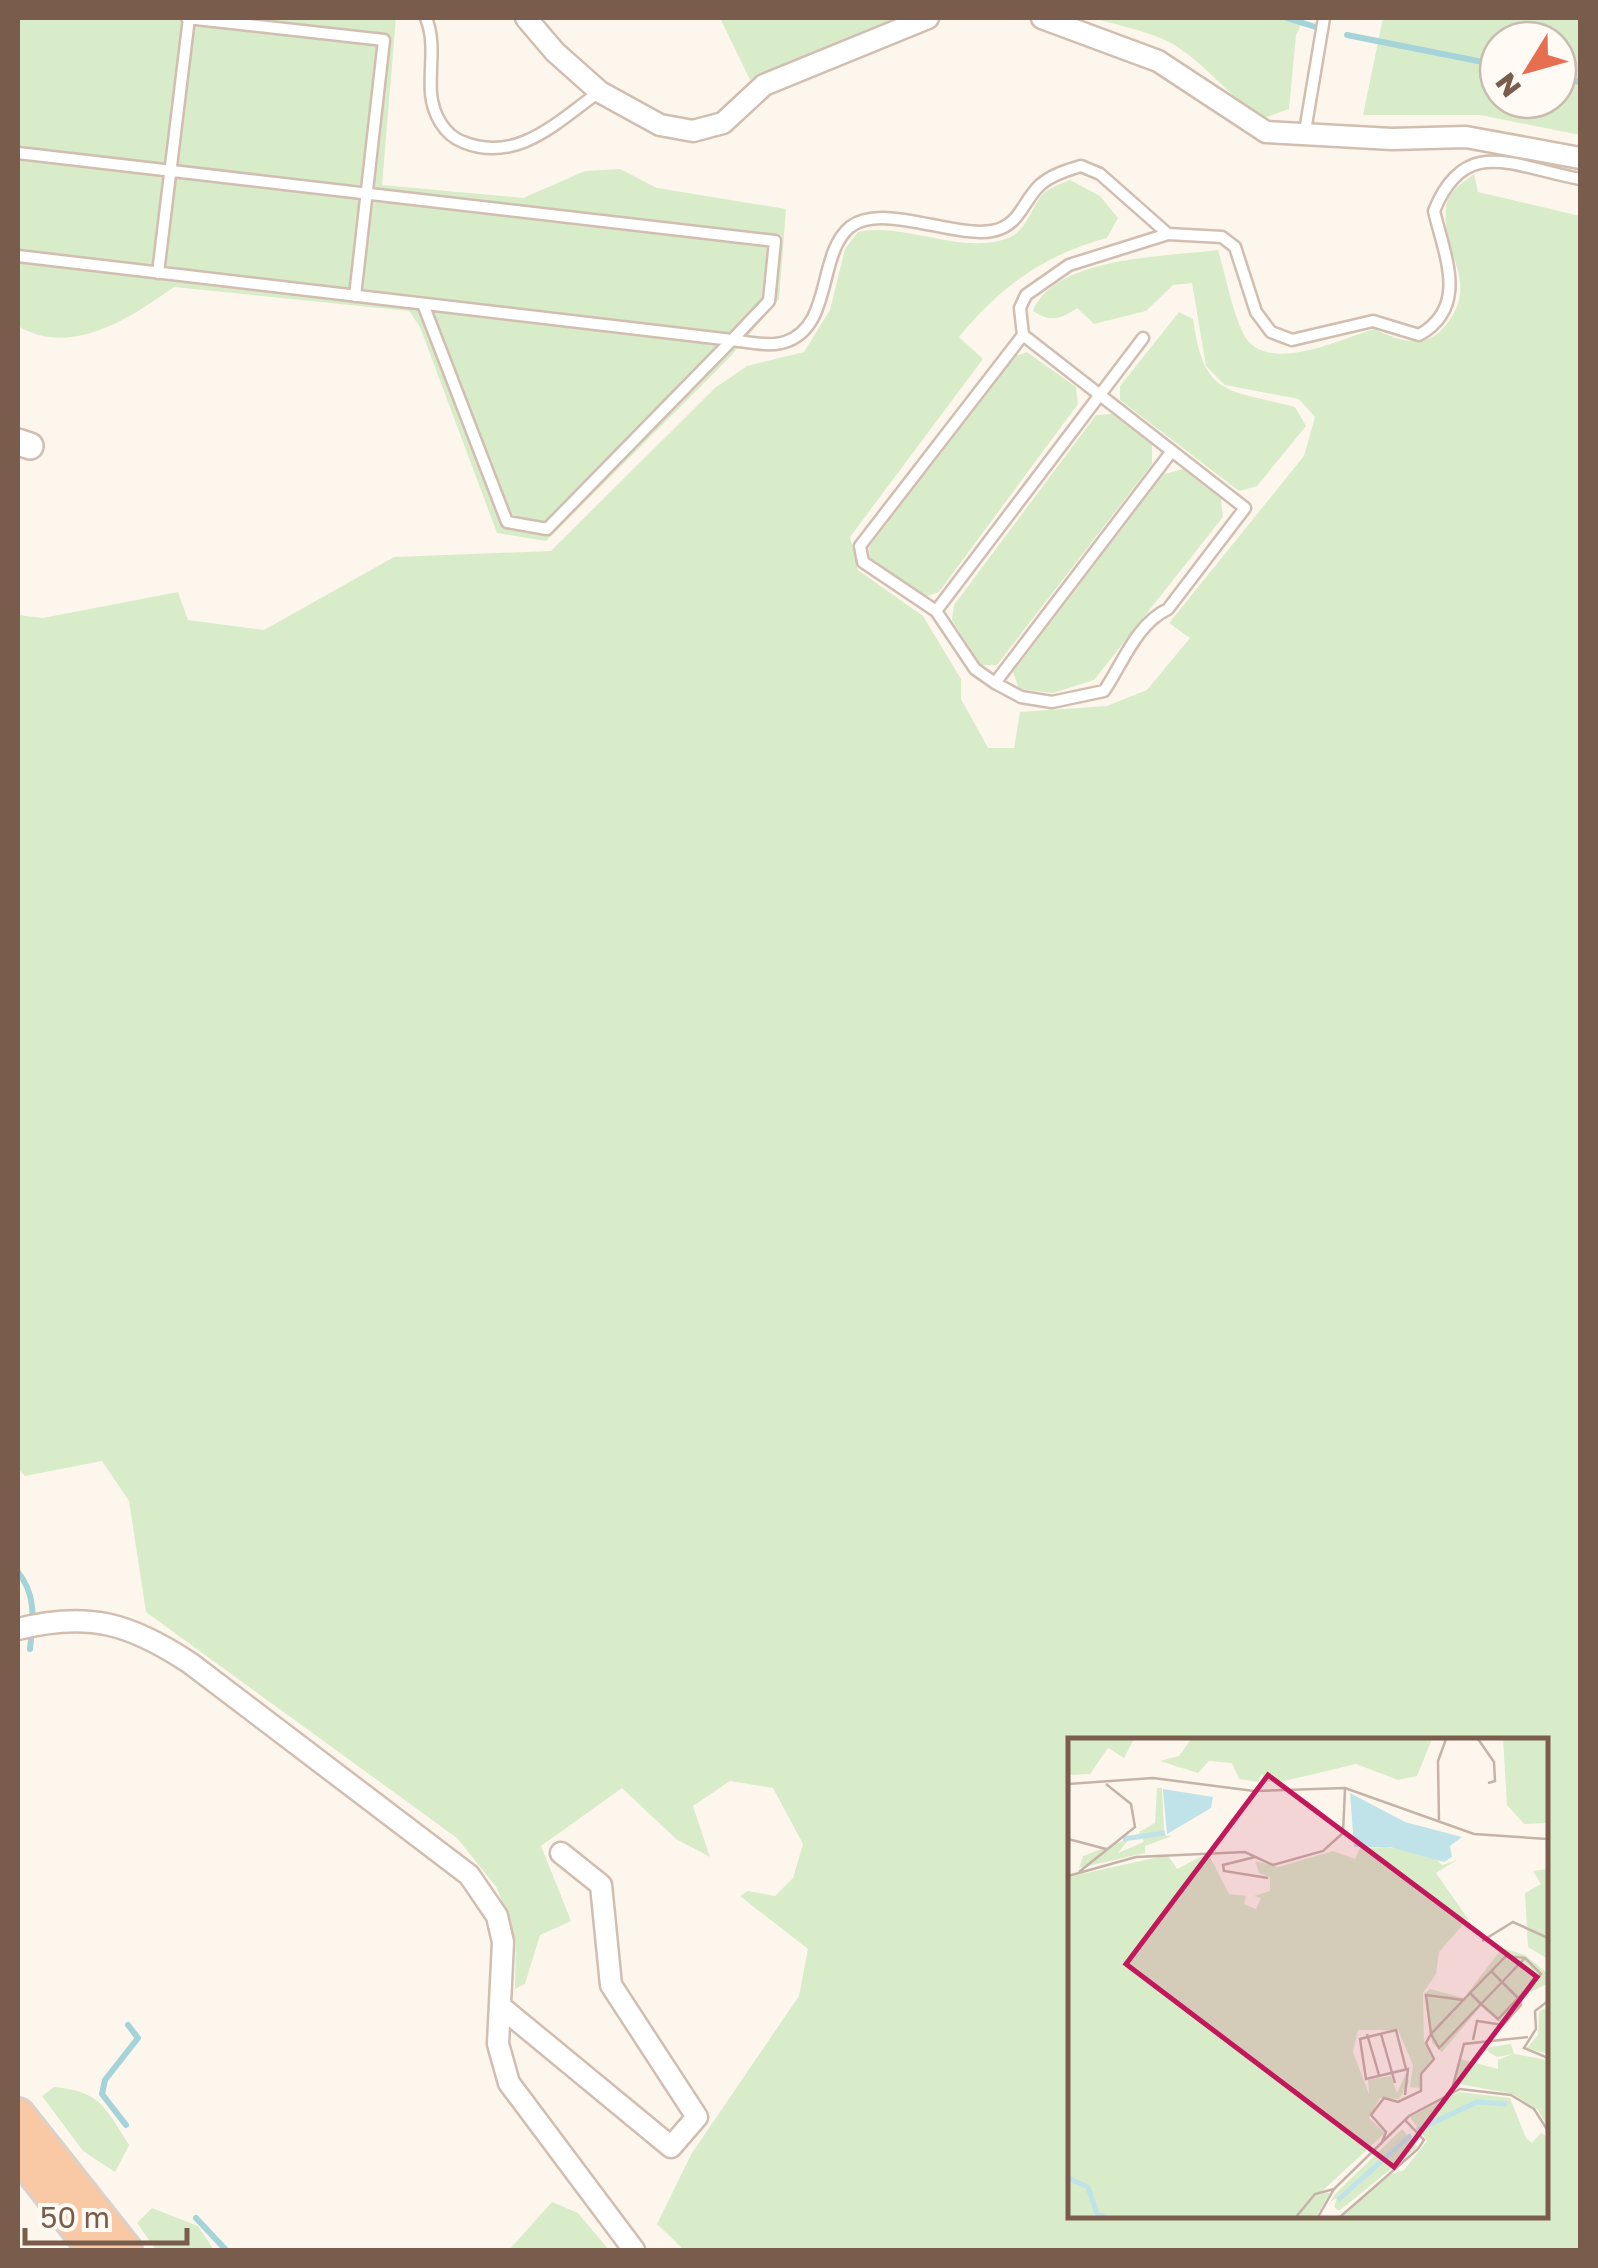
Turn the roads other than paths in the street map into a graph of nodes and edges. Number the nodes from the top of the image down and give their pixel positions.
1 (188, 18) edge
2 (426, 18) edge
3 (526, 18) edge
4 (928, 18) edge
5 (1042, 18) edge
6 (1322, 26) edge
7 (600, 92) junction
8 (1305, 131) junction
9 (18, 153) edge
10 (1580, 158) edge
11 (171, 171) junction
12 (1580, 179) edge
13 (368, 193) junction
14 (1168, 234) junction
15 (18, 256) edge
16 (158, 273) junction
17 (355, 296) junction
18 (423, 304) junction
19 (1023, 335) junction
20 (1143, 338) dead end
21 (732, 340) junction
22 (1100, 395) junction
23 (1172, 451) junction
24 (936, 611) junction
25 (995, 684) junction
26 (28, 1627) edge
27 (561, 1853) dead end
28 (500, 2006) junction
29 (18, 2115) edge
30 (18, 2152) edge
31 (95, 2250) edge
32 (126, 2250) edge
33 (634, 2250) edge

1 - 11 lane
1 - 13 lane
2 - 7 lane
3 - 7 street
4 - 7 street
5 - 8 street
6 - 8 lane
8 - 10 street
9 - 11 lane
11 - 13 lane
11 - 16 lane
12 - 14 lane
13 - 17 lane
13 - 21 lane
14 - 19 lane
14 - 21 lane
15 - 16 lane
16 - 17 lane
17 - 18 lane
18 - 21 lane
18 - 21 lane
19 - 22 lane
19 - 24 lane
20 - 22 lane
22 - 23 lane
22 - 24 lane
23 - 25 lane
23 - 25 lane
24 - 25 lane
26 - 28 street
27 - 28 street
28 - 33 street
29 - 32 highway
30 - 31 highway

